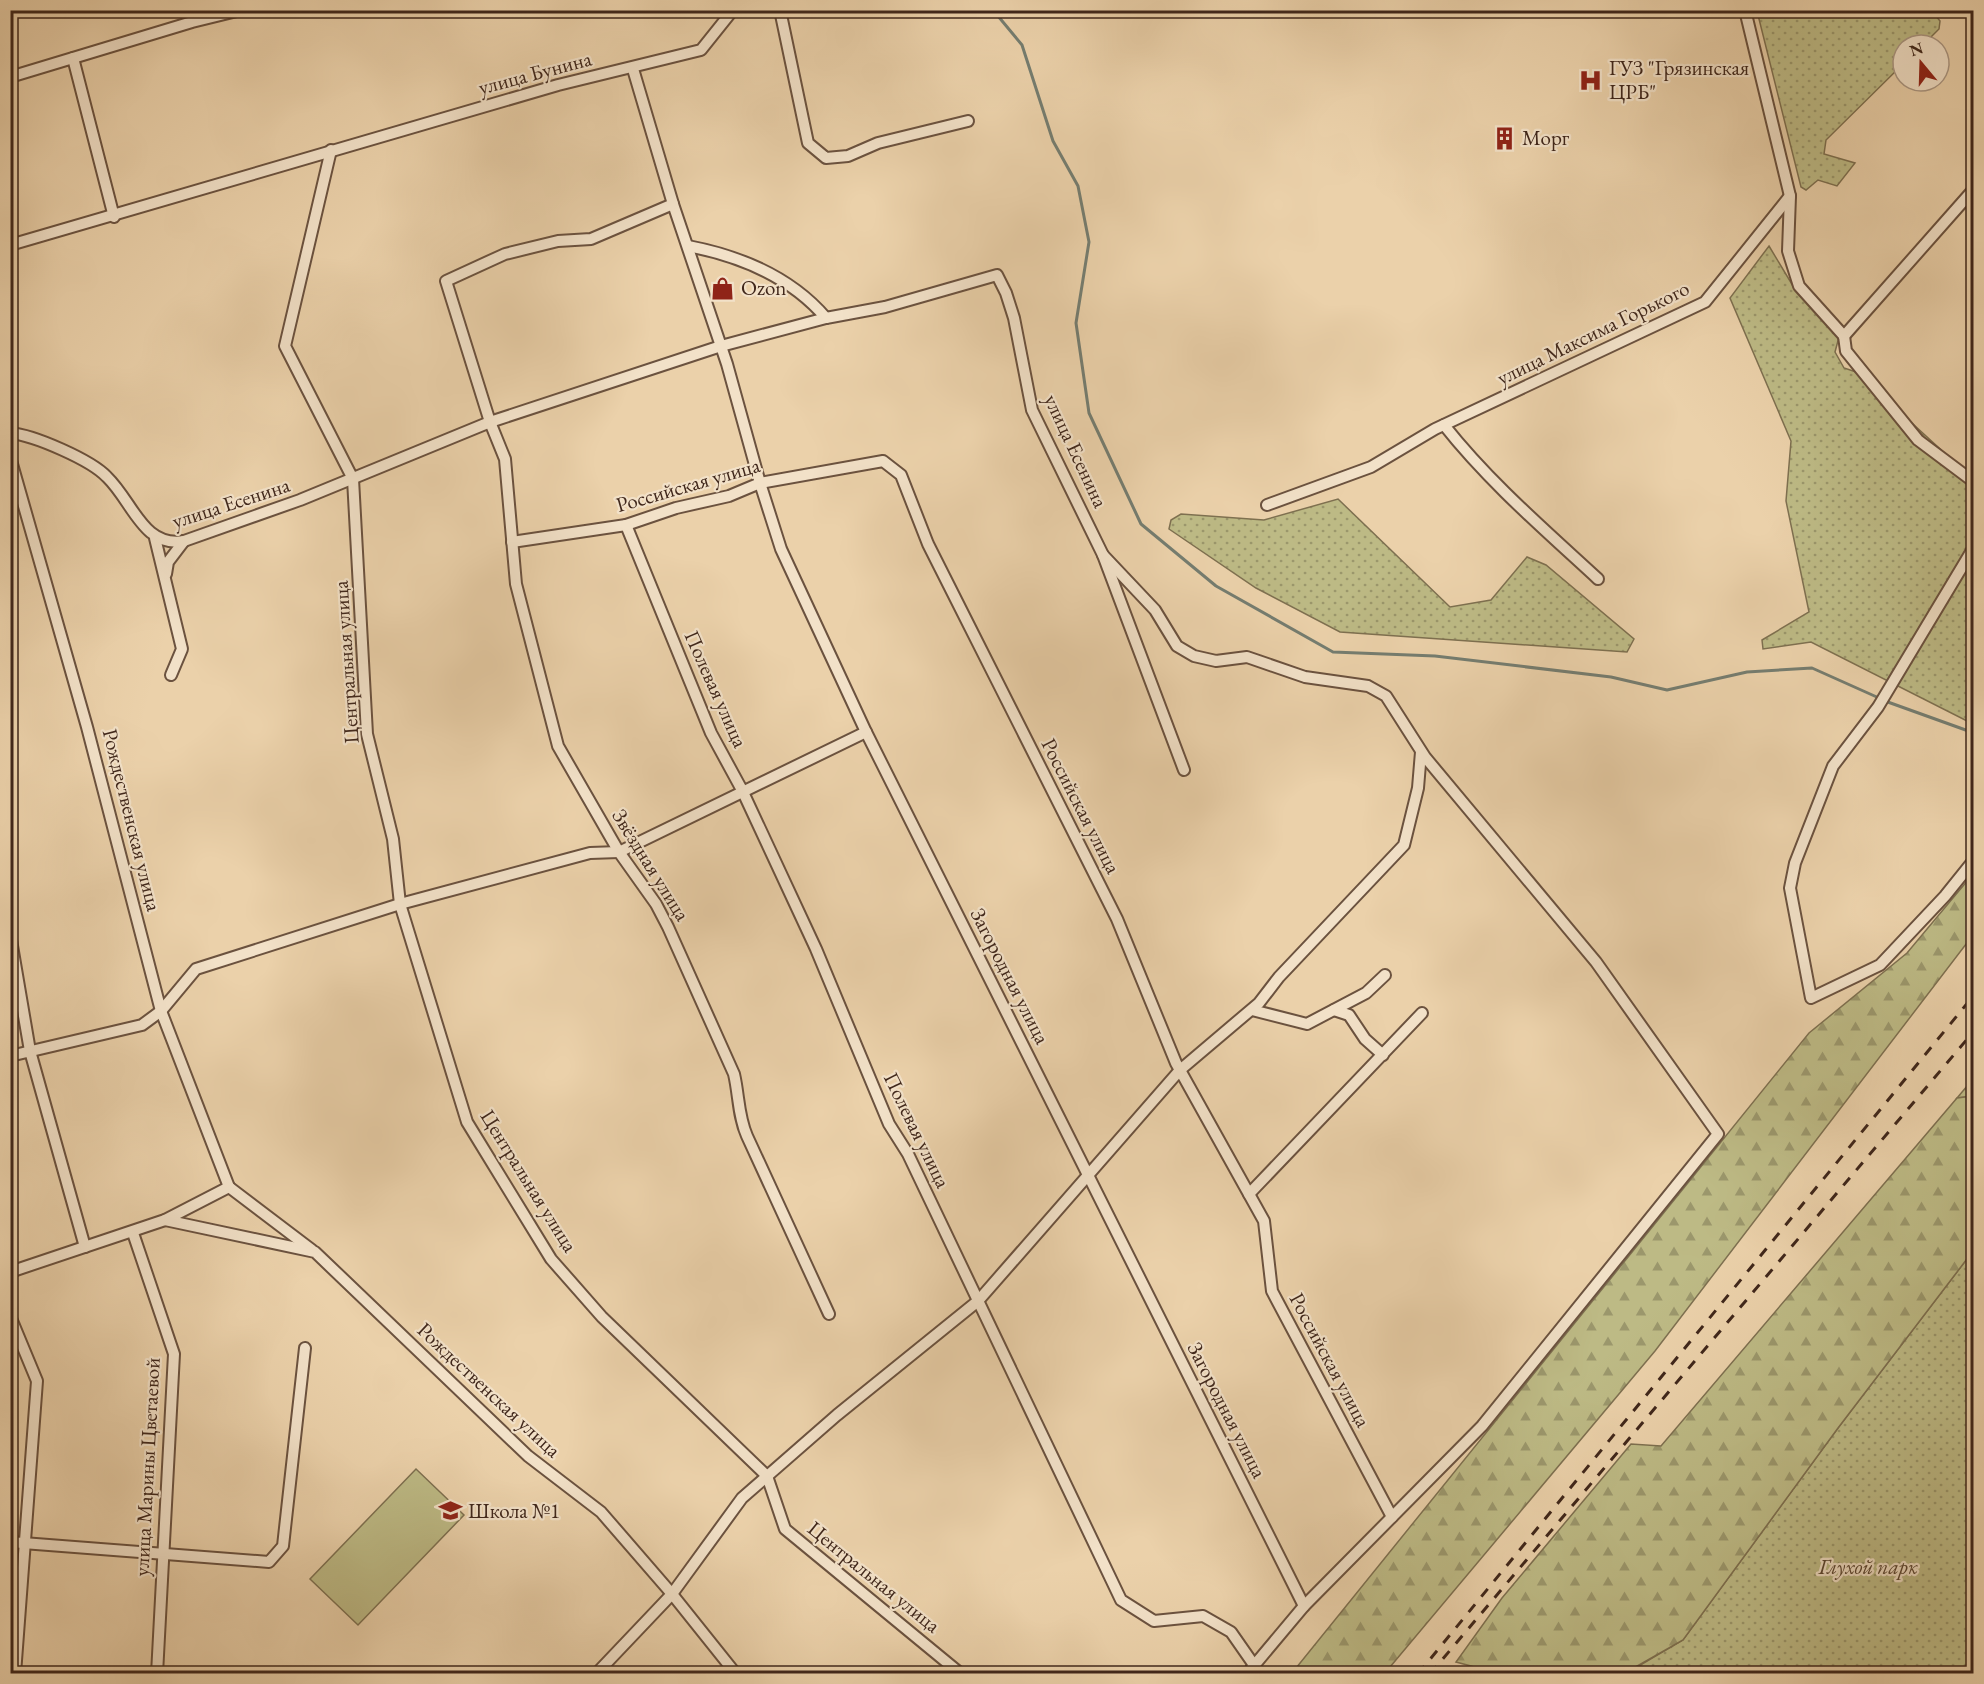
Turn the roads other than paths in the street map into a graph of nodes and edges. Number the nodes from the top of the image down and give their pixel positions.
1 (241, 10) edge
2 (733, 10) edge
3 (780, 10) edge
4 (1745, 10) edge
5 (73, 58) junction
6 (10, 63) edge
7 (633, 69) junction
8 (13, 76) edge
9 (968, 121) dead end
10 (331, 150) junction
11 (1974, 189) edge
12 (1790, 196) junction
13 (673, 204) junction
14 (114, 217) junction
15 (10, 245) edge
16 (688, 246) junction
17 (826, 318) junction
18 (1844, 336) junction
19 (721, 346) junction
20 (490, 422) junction
21 (1444, 426) junction
22 (10, 433) edge
23 (10, 458) edge
24 (353, 479) junction
25 (1974, 482) edge
26 (760, 483) junction
27 (1267, 505) dead end
28 (626, 525) junction
29 (155, 538) junction
30 (184, 541) junction
31 (512, 542) junction
32 (1974, 547) edge
33 (1103, 555) junction
34 (1598, 579) dead end
35 (164, 580) junction
36 (171, 675) dead end
37 (866, 732) junction
38 (1421, 752) junction
39 (1184, 770) dead end
40 (742, 790) junction
41 (619, 852) junction
42 (1974, 860) edge
43 (400, 904) junction
44 (10, 934) edge
45 (1385, 975) dead end
46 (1251, 1010) junction
47 (1334, 1010) junction
48 (161, 1011) junction
49 (1422, 1013) dead end
50 (30, 1051) junction
51 (1383, 1055) junction
52 (10, 1056) edge
53 (1180, 1070) junction
54 (1088, 1175) junction
55 (229, 1187) junction
56 (1249, 1194) junction
57 (165, 1220) junction
58 (133, 1233) junction
59 (85, 1247) junction
60 (315, 1252) junction
61 (10, 1272) edge
62 (978, 1301) junction
63 (829, 1314) dead end
64 (10, 1316) edge
65 (304, 1348) dead end
66 (767, 1476) junction
67 (1392, 1517) junction
68 (10, 1542) edge
69 (25, 1543) junction
70 (162, 1554) junction
71 (672, 1594) junction
72 (1304, 1606) junction
73 (1250, 1669) edge
74 (15, 1674) edge
75 (157, 1674) edge
76 (596, 1674) edge
77 (736, 1674) edge
78 (961, 1674) edge

1 - 5 street
2 - 7 street, улица Бунина
3 - 9 street
4 - 12 street
5 - 8 street
5 - 14 street
6 - 8 street
7 - 10 street, улица Бунина
7 - 13 street
10 - 14 street, улица Бунина
10 - 24 street
11 - 18 street
12 - 18 street
12 - 21 street, улица Максима Горького
13 - 16 street
13 - 20 street
14 - 15 street, улица Бунина
16 - 17 street
16 - 19 street
17 - 19 street, улица Есенина
17 - 33 street, улица Есенина
18 - 25 street
19 - 20 street, улица Есенина
19 - 26 street, Загородная улица
20 - 24 street, улица Есенина
20 - 31 street, Звёздная улица
21 - 27 street, улица Максима Горького
21 - 34 street
22 - 29 street, улица Есенина
23 - 48 street, Рождественская улица
24 - 30 street, улица Есенина
24 - 43 street, Центральная улица
26 - 28 street, Российская улица
26 - 37 street, Загородная улица
26 - 53 street, Российская улица
28 - 31 street, Российская улица
28 - 40 street, Полевая улица
29 - 30 street, улица Есенина
29 - 35 street
30 - 35 street
31 - 41 street, Звёздная улица
32 - 42 street
33 - 38 street
33 - 39 street, улица Есенина
35 - 36 street
37 - 40 street
37 - 54 street, Загородная улица
38 - 46 street
38 - 67 street
40 - 41 street
40 - 62 street, Полевая улица
41 - 43 street
41 - 63 street, Звёздная улица
43 - 48 street
43 - 66 street, Центральная улица
44 - 50 street
45 - 47 street
46 - 47 street
46 - 53 street
47 - 51 street
48 - 50 street
48 - 55 street, Рождественская улица
49 - 51 street
50 - 52 street
50 - 59 street
51 - 56 street
53 - 54 street
53 - 56 street, Российская улица
54 - 62 street
54 - 72 street, Загородная улица
55 - 57 street
55 - 60 street, Рождественская улица
56 - 67 street, Российская улица
57 - 58 street
57 - 60 street
58 - 59 street
58 - 70 street, улица Марины Цветаевой
59 - 61 street
60 - 71 street, Рождественская улица
62 - 66 street
62 - 73 street, Полевая улица
64 - 69 street
65 - 70 street
66 - 71 street
66 - 78 street, Центральная улица
67 - 72 street
68 - 69 street
69 - 70 street
69 - 74 street
70 - 75 street, улица Марины Цветаевой
71 - 76 street
71 - 77 street, Рождественская улица
72 - 73 street

